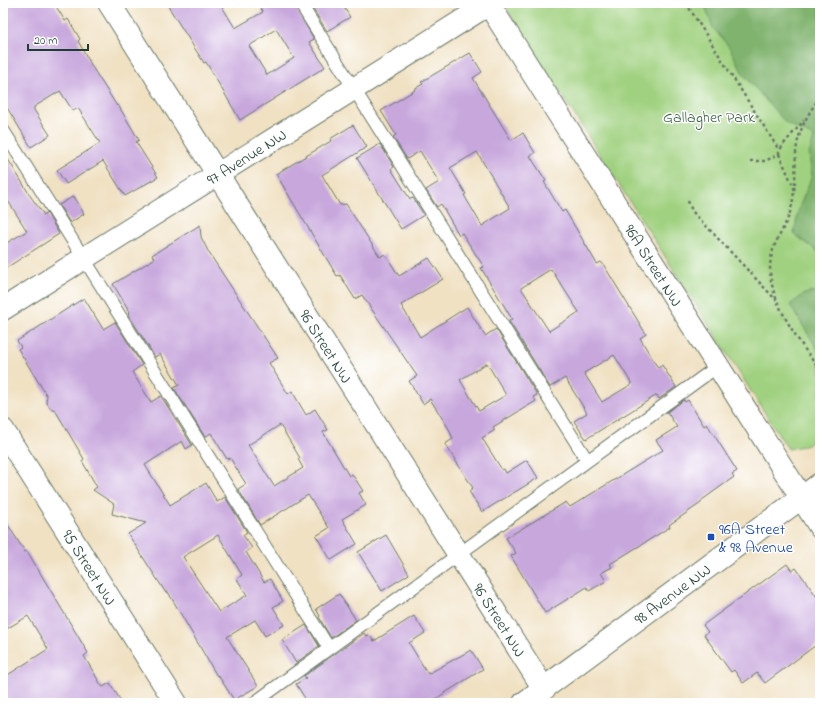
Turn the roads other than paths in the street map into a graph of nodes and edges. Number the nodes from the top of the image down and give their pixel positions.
1 (110, 3) edge
2 (300, 3) edge
3 (488, 4) edge
4 (353, 88) junction
5 (3, 130) edge
6 (218, 174) junction
7 (84, 258) junction
8 (3, 309) edge
9 (718, 366) junction
10 (3, 430) edge
11 (587, 460) junction
12 (820, 484) edge
13 (802, 498) junction
14 (820, 527) edge
15 (459, 555) junction
16 (329, 648) junction
17 (544, 689) junction
18 (176, 703) edge
19 (254, 703) edge
20 (524, 703) edge

1 - 6 street, 96 Street NW
2 - 4 lane
3 - 4 street, 97 Avenue NW
3 - 9 street, 96A Street NW
4 - 6 street, 97 Avenue NW
4 - 11 lane
5 - 7 lane
6 - 7 street, 97 Avenue NW
6 - 15 street, 96 Street NW
7 - 8 street, 97 Avenue NW
7 - 16 lane
9 - 11 lane
9 - 13 street, 96A Street NW
10 - 18 street, 95 Street NW
11 - 15 lane
12 - 13 street, 98 Avenue NW
13 - 14 street, 96A Street NW
13 - 17 street, 98 Avenue NW
15 - 16 lane
15 - 17 street, 96 Street NW
16 - 19 lane
17 - 20 street, 98 Avenue NW

